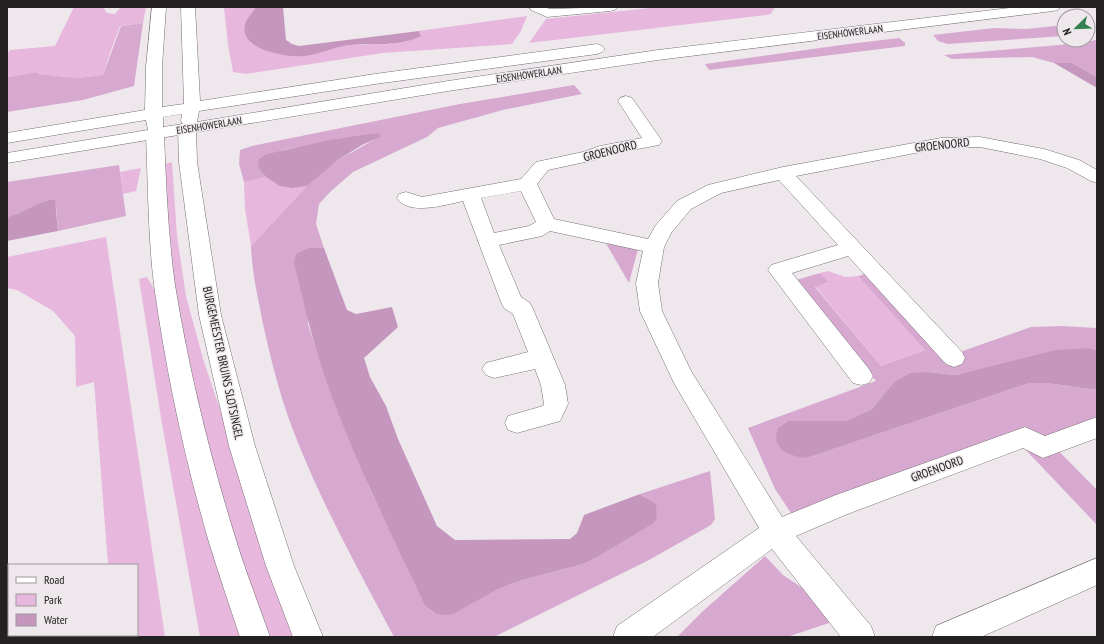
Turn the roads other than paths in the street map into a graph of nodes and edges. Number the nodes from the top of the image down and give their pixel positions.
1 (159, 7) edge
2 (188, 7) edge
3 (536, 7) edge
4 (610, 7) edge
5 (946, 7) edge
6 (1053, 7) edge
7 (626, 101) dead end
8 (192, 107) junction
9 (154, 124) junction
10 (187, 128) junction
11 (7, 138) edge
12 (7, 158) edge
13 (783, 173) junction
14 (1097, 177) edge
15 (527, 184) junction
16 (470, 195) junction
17 (406, 198) dead end
18 (547, 224) junction
19 (486, 241) junction
20 (654, 247) junction
21 (852, 248) junction
22 (542, 358) junction
23 (954, 358) dead end
24 (494, 370) dead end
25 (861, 376) dead end
26 (517, 423) dead end
27 (1097, 427) edge
28 (776, 532) junction
29 (1097, 571) edge
30 (255, 637) edge
31 (308, 637) edge
32 (628, 637) edge
33 (860, 637) edge
34 (947, 637) edge

1 - 9 street
2 - 8 street, BURGEMEESTER BRUINS SLOTSINGEL
3 - 4 street
5 - 8 street, EISENHOWERLAAN
6 - 10 street, EISENHOWERLAAN
7 - 15 street, GROENOORD
8 - 9 street, EISENHOWERLAAN
8 - 10 street, BURGEMEESTER BRUINS SLOTSINGEL
9 - 10 street, EISENHOWERLAAN
9 - 11 street, EISENHOWERLAAN
9 - 12 street, EISENHOWERLAAN
9 - 30 street
10 - 31 street, BURGEMEESTER BRUINS SLOTSINGEL
13 - 14 street, GROENOORD
13 - 20 street, GROENOORD
13 - 21 street
15 - 16 street
15 - 18 street
16 - 17 street
16 - 19 street
18 - 19 street
18 - 20 street
19 - 22 street
20 - 28 street, GROENOORD
21 - 23 street
21 - 25 street
22 - 24 street
22 - 26 street
27 - 28 street, GROENOORD
28 - 32 street, GROENOORD
28 - 33 street, GROENOORD
29 - 34 street

